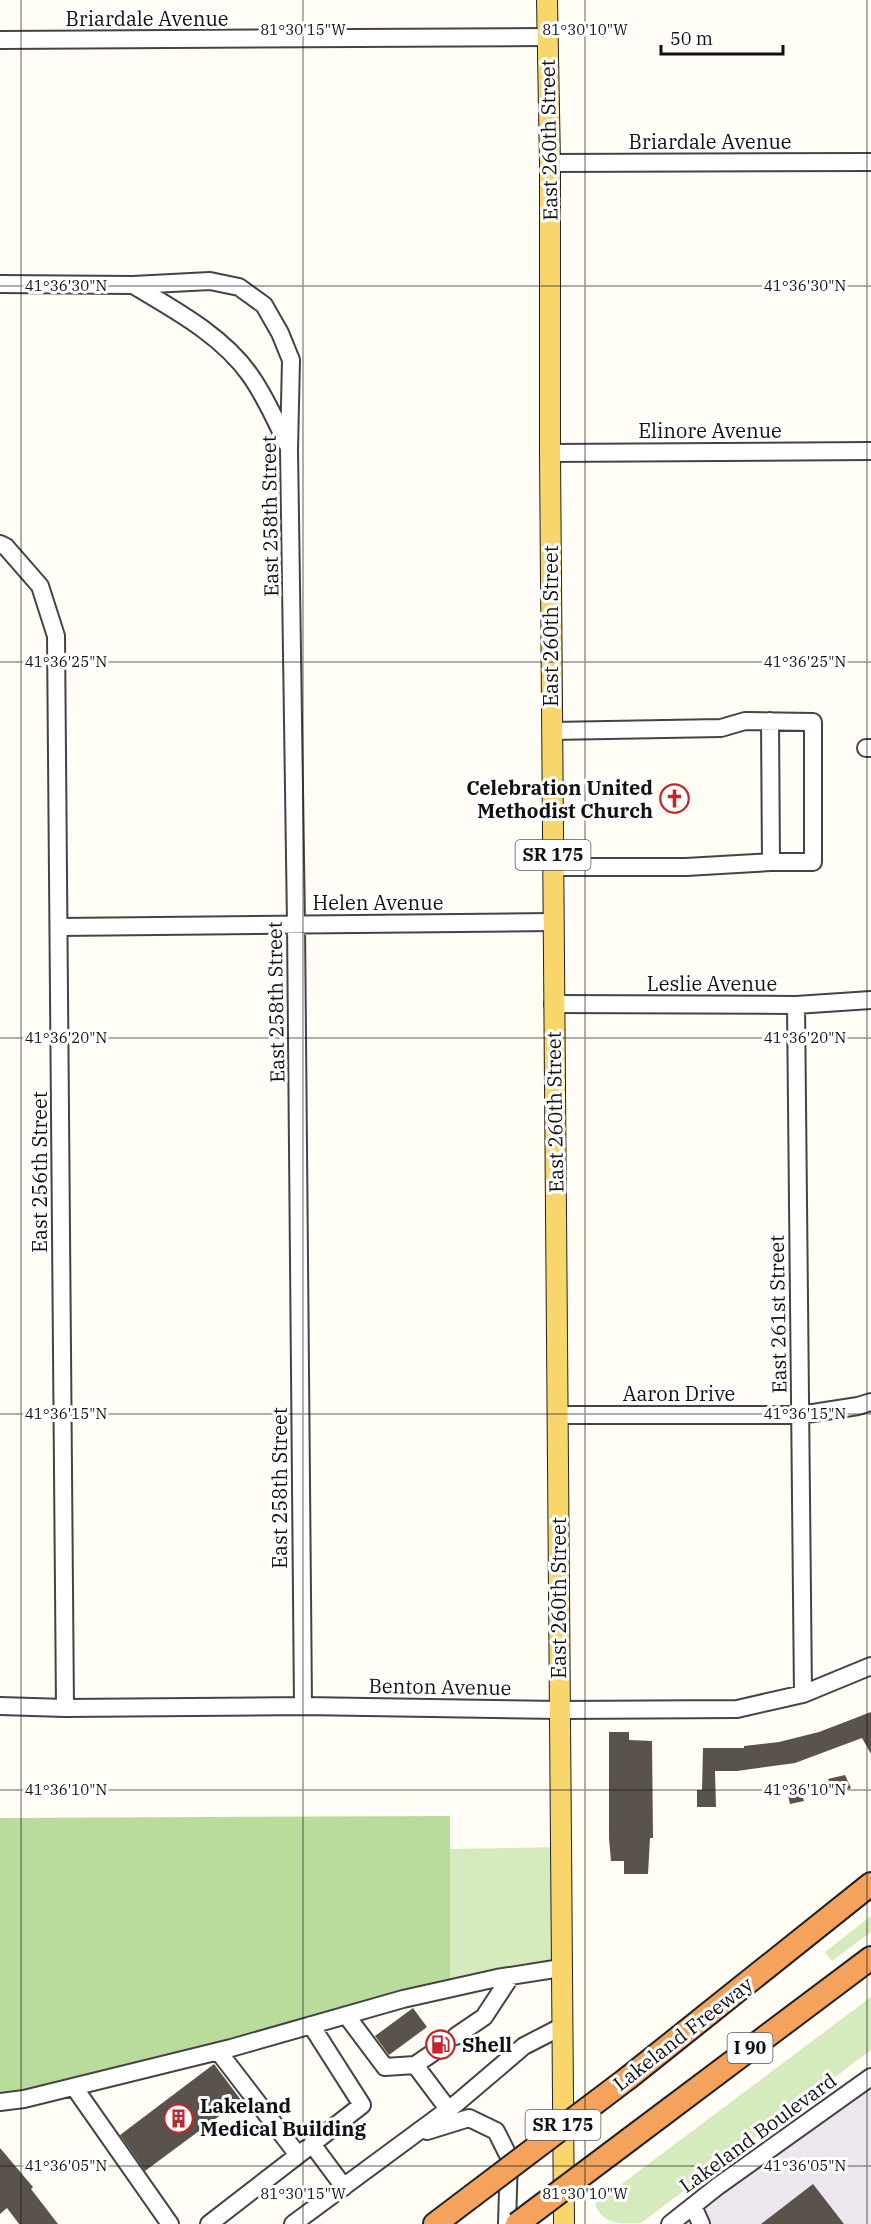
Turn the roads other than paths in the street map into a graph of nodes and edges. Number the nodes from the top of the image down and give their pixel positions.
1 (547, 0) edge
2 (547, 37) junction
3 (0, 40) edge
4 (871, 162) edge
5 (550, 163) junction
6 (0, 284) edge
7 (133, 285) junction
8 (289, 449) junction
9 (871, 451) edge
10 (550, 453) junction
11 (0, 544) edge
12 (771, 721) junction
13 (552, 731) junction
14 (771, 862) junction
15 (553, 867) junction
16 (554, 922) junction
17 (296, 924) junction
18 (60, 927) junction
19 (871, 1000) edge
20 (554, 1004) junction
21 (796, 1005) junction
22 (871, 1402) edge
23 (558, 1415) junction
24 (800, 1415) junction
25 (871, 1666) edge
26 (803, 1694) junction
27 (0, 1706) edge
28 (303, 1706) junction
29 (65, 1708) junction
30 (560, 1710) junction
31 (871, 1884) edge
32 (871, 1958) edge
33 (561, 1968) junction
34 (511, 1976) junction
35 (346, 2015) junction
36 (310, 2025) junction
37 (561, 2027) junction
38 (456, 2036) tunnel mouth
39 (218, 2051) junction
40 (434, 2052) tunnel mouth
41 (415, 2065) junction
42 (871, 2077) edge
43 (74, 2086) junction
44 (0, 2102) edge
45 (448, 2109) junction
46 (413, 2136) junction
47 (312, 2144) junction
48 (298, 2155) junction
49 (344, 2187) junction
50 (693, 2206) junction
51 (170, 2224) edge
52 (209, 2224) edge
53 (293, 2224) edge
54 (435, 2224) edge
55 (507, 2224) edge
56 (518, 2224) edge
57 (564, 2224) edge
58 (670, 2224) edge
59 (701, 2224) edge

1 - 2 main road, East 260th Street / SR 175
2 - 3 street, Briardale Avenue
2 - 5 main road, East 260th Street / SR 175
4 - 5 street, Briardale Avenue
5 - 10 main road, East 260th Street / SR 175
6 - 7 street
7 - 8 street
7 - 8 street, East 258th Street
8 - 17 street, East 258th Street
9 - 10 street, Elinore Avenue
10 - 13 main road, East 260th Street / SR 175
11 - 18 street, East 256th Street
12 - 13 street
12 - 14 street
12 - 14 street
13 - 15 main road, East 260th Street / SR 175
14 - 15 street
15 - 16 main road, East 260th Street / SR 175
16 - 17 street, Helen Avenue
16 - 20 main road, East 260th Street / SR 175
17 - 18 street, Helen Avenue
17 - 28 street, East 258th Street
18 - 29 street, East 256th Street
19 - 21 street, Leslie Avenue
20 - 21 street, Leslie Avenue
20 - 23 main road, East 260th Street / SR 175
21 - 24 street, East 261st Street
22 - 24 street, Aaron Drive
23 - 24 street, Aaron Drive
23 - 30 main road, East 260th Street / SR 175
24 - 26 street, East 261st Street
25 - 26 street, Benton Avenue
26 - 30 street, Benton Avenue
27 - 29 street, Benton Avenue
28 - 29 street, Benton Avenue
28 - 30 street, Benton Avenue
30 - 33 main road, East 260th Street / SR 175
31 - 54 highway, Lakeland Freeway / I 90, bridge
32 - 56 highway, I 90, bridge
33 - 34 street
33 - 37 main road, East 260th Street / SR 175
34 - 35 street
34 - 38 street
35 - 36 street
35 - 41 street
36 - 39 street
36 - 47 street
37 - 45 street
37 - 57 main road, East 260th Street / SR 175
39 - 43 street
39 - 48 street
40 - 41 street
41 - 45 street
42 - 50 street, Lakeland Boulevard
43 - 44 street
43 - 51 street
45 - 46 street
46 - 49 street
46 - 55 street
47 - 48 street
47 - 49 street
48 - 52 street
49 - 53 street
50 - 58 street, Lakeland Boulevard
50 - 59 street

